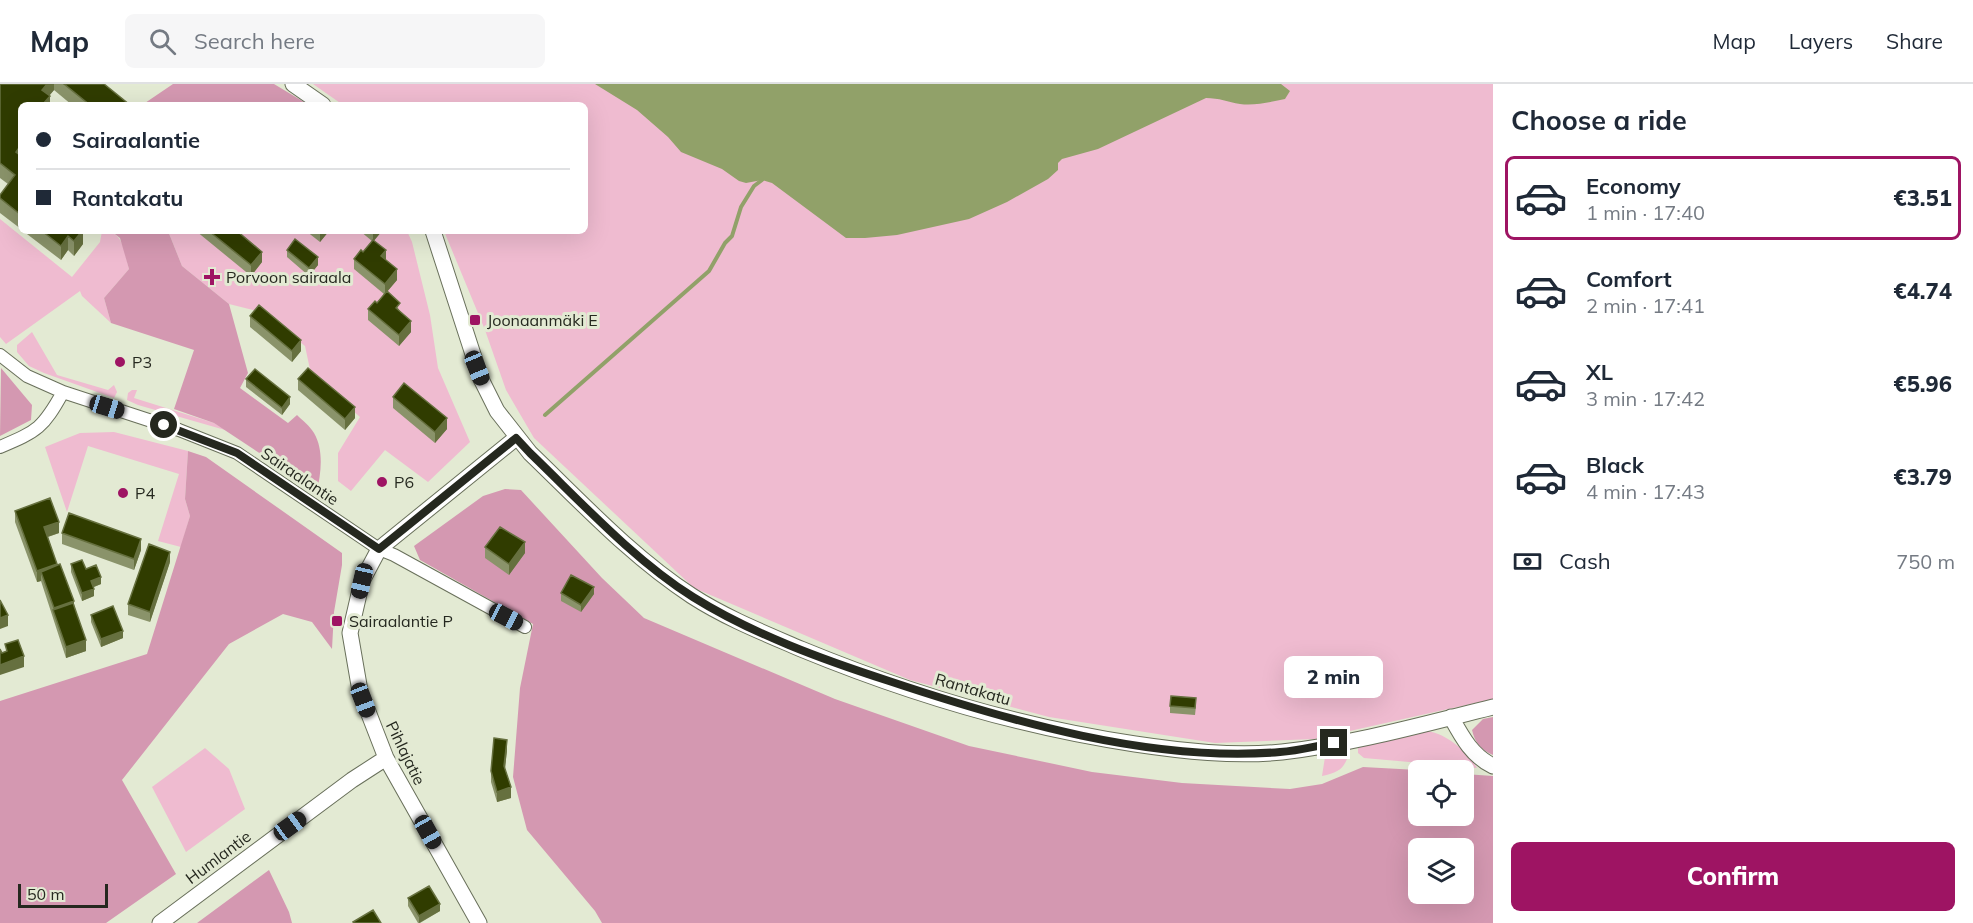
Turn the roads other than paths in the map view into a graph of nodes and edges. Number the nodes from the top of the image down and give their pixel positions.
1 (292, 84) edge
2 (319, 102) edge
3 (434, 234) edge
4 (0, 355) edge
5 (63, 392) junction
6 (516, 438) junction
7 (0, 447) edge
8 (379, 549) junction
9 (525, 627) dead end
10 (1493, 707) edge
11 (1451, 717) junction
12 (386, 758) junction
13 (1493, 766) edge
14 (160, 923) edge
15 (479, 923) edge

1 - 2 street
3 - 6 street, Rantakatu
4 - 5 street, Sairaalantie
5 - 7 street
5 - 8 street, Sairaalantie
6 - 8 street, Pihlajatie
6 - 11 street, Rantakatu
8 - 9 street, Sairaalantie
8 - 12 street, Pihlajatie
10 - 11 street, Rantakatu
11 - 13 street
12 - 14 street, Humlantie
12 - 15 street, Pihlajatie

